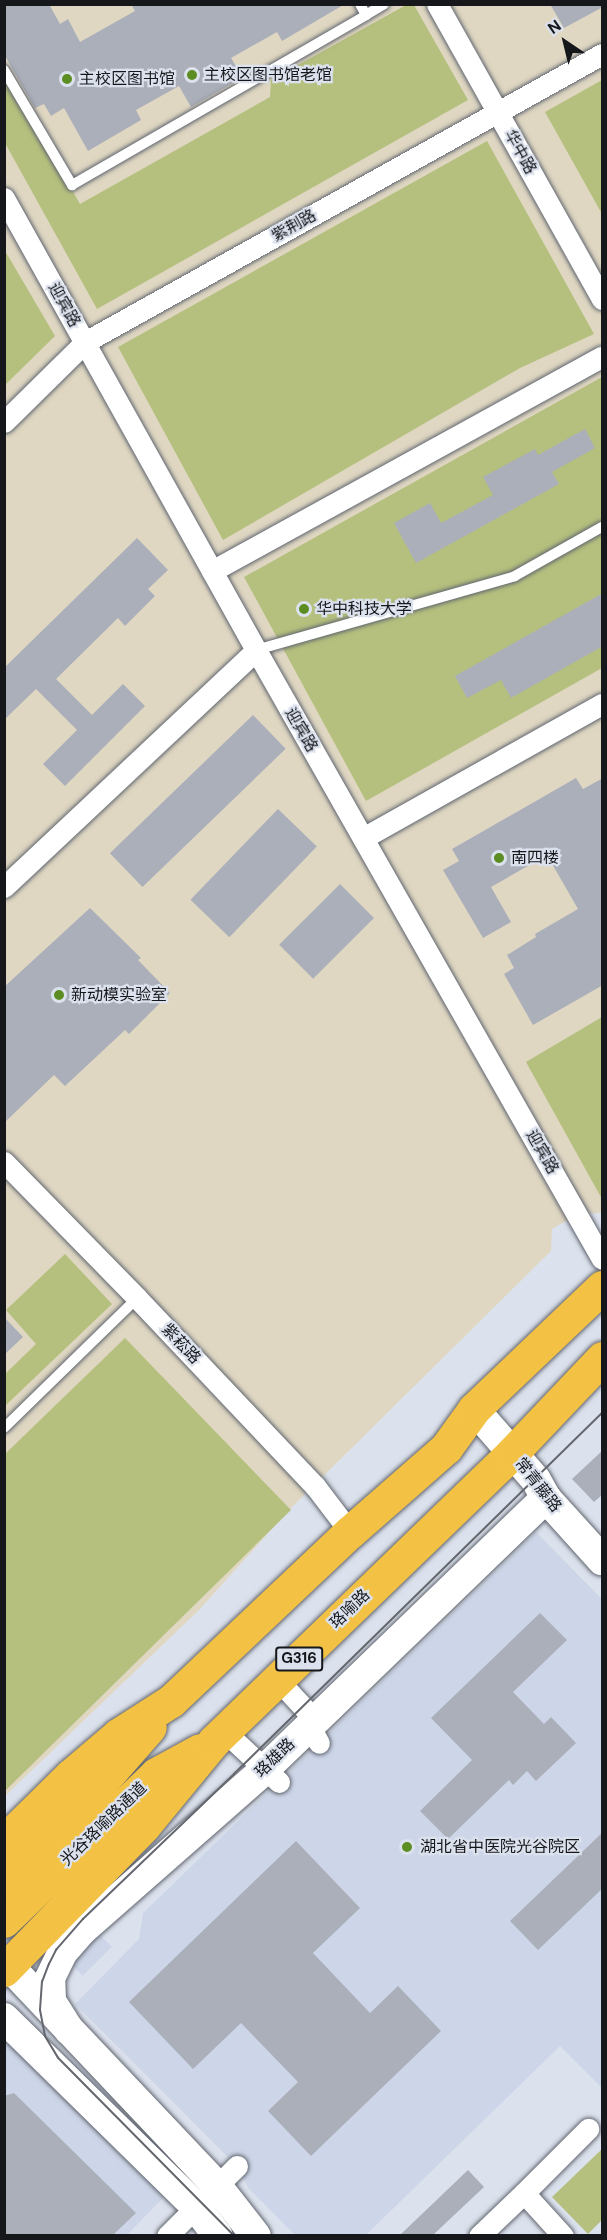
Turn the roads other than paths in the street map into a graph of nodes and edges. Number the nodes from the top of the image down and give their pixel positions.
1 (360, 4) edge
2 (384, 4) edge
3 (438, 4) edge
4 (366, 15) junction
5 (603, 54) edge
6 (4, 70) edge
7 (498, 112) junction
8 (4, 198) edge
9 (603, 298) edge
10 (85, 342) junction
11 (603, 357) edge
12 (4, 422) edge
13 (603, 527) edge
14 (212, 571) junction
15 (256, 650) junction
16 (603, 704) edge
17 (363, 838) junction
18 (4, 887) edge
19 (4, 1162) edge
20 (603, 1259) edge
21 (603, 1287) edge
22 (138, 1298) junction
23 (603, 1358) edge
24 (474, 1409) junction
25 (4, 1428) edge
26 (512, 1453) junction
27 (546, 1498) junction
28 (350, 1532) junction
29 (603, 1560) edge
30 (278, 1680) junction
31 (171, 1701) junction
32 (316, 1731) junction
33 (219, 1736) junction
34 (271, 1776) junction
35 (4, 1841) edge
36 (4, 1880) edge
37 (4, 1921) edge
38 (7, 1968) edge
39 (4, 2018) edge
40 (69, 2030) junction
41 (588, 2129) dead end
42 (227, 2176) junction
43 (524, 2193) junction
44 (196, 2207) junction
45 (167, 2235) edge
46 (218, 2235) edge
47 (256, 2235) edge
48 (479, 2235) edge
49 (562, 2235) edge

1 - 4 lane
2 - 4 lane
3 - 7 street, 华中路
4 - 6 lane
5 - 7 street, 紫荆路
7 - 9 street, 华中路
7 - 10 street, 紫荆路
8 - 10 street, 迎宾路
10 - 12 street, 紫荆路
10 - 14 street, 迎宾路
11 - 14 street
13 - 15 lane
14 - 15 street, 迎宾路
15 - 17 street, 迎宾路
15 - 18 street
16 - 17 street
17 - 20 street, 迎宾路
19 - 22 street, 紫菘路
21 - 24 highway
22 - 25 lane
22 - 28 street, 紫菘路
23 - 26 highway, 珞喻路 / G316
24 - 26 main road, 常青藤路
24 - 28 highway
26 - 27 main road, 常青藤路
26 - 30 highway, 珞喻路 / G316
27 - 29 main road, 常青藤路
27 - 32 main road, 珞雄路
28 - 31 highway
30 - 32 street
30 - 33 highway, 珞喻路 / G316
31 - 35 highway
31 - 36 highway, 光谷珞喻路通道
32 - 34 main road, 珞雄路
33 - 34 street
33 - 37 highway, 光谷珞喻路通道
33 - 38 highway, 珞喻路 / G316
34 - 40 main road, 珞雄路
38 - 40 main road, 珞雄路
39 - 44 main road
40 - 42 main road, 珞雄路
41 - 43 street
42 - 44 street
42 - 47 main road, 珞雄路
43 - 48 street
43 - 49 street
44 - 45 street
44 - 46 main road

